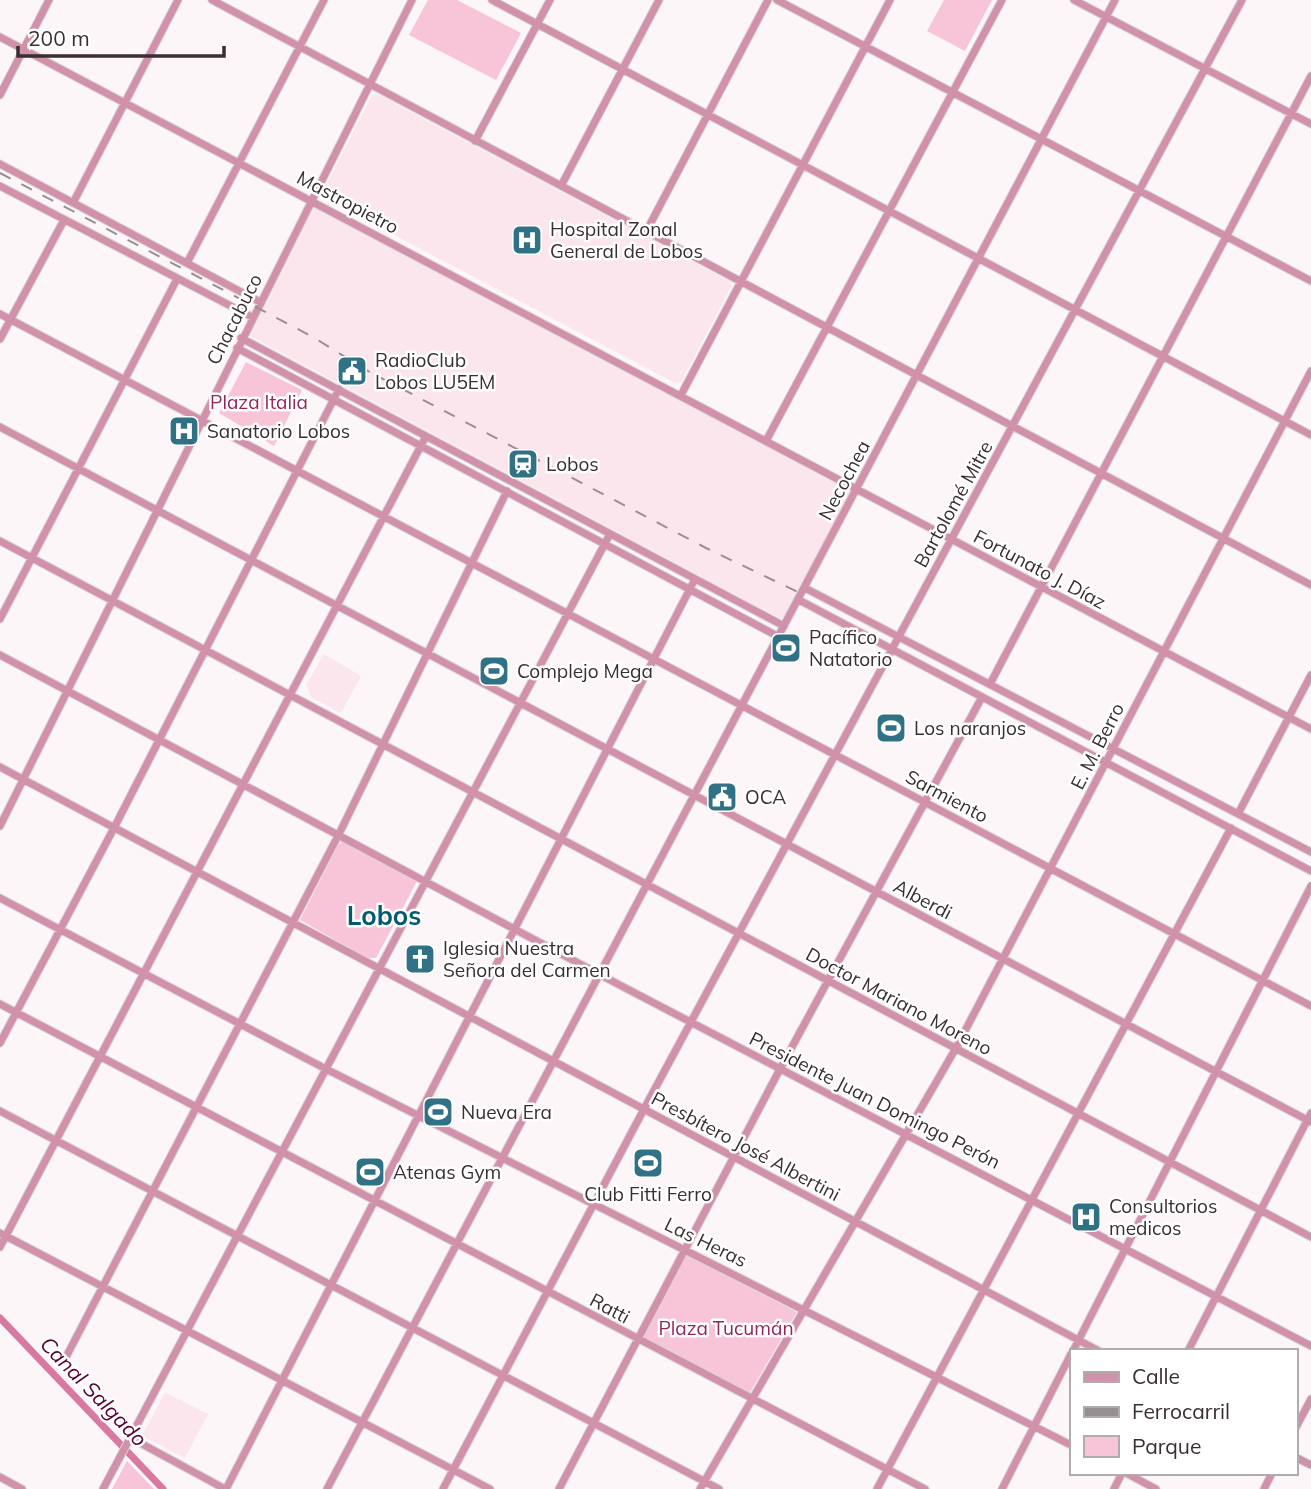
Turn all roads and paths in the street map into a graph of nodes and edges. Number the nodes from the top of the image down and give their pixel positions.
1 (50, 0) edge
2 (178, 0) edge
3 (212, 0) edge
4 (324, 0) edge
5 (412, 0) edge
6 (492, 0) edge
7 (550, 0) edge
8 (659, 0) edge
9 (768, 0) edge
10 (777, 0) edge
11 (890, 0) edge
12 (1002, 0) edge
13 (1074, 0) edge
14 (1115, 0) edge
15 (1242, 0) edge
16 (1106, 17) junction
17 (537, 24) junction
18 (0, 37) edge
19 (300, 46) junction
20 (866, 46) junction
21 (23, 49) junction
22 (623, 68) junction
23 (1206, 68) junction
24 (1311, 76) edge
25 (370, 83) junction
26 (952, 92) junction
27 (0, 95) edge
28 (124, 103) junction
29 (1291, 113) junction
30 (708, 114) junction
31 (1311, 124) edge
32 (1041, 140) junction
33 (475, 141) junction
34 (239, 163) junction
35 (0, 164) edge
36 (803, 165) junction
37 (0, 186) edge
38 (561, 186) junction
39 (1140, 191) junction
40 (311, 199) junction
41 (73, 203) junction
42 (889, 212) junction
43 (64, 219) junction
44 (646, 232) junction
45 (1226, 236) junction
46 (980, 258) junction
47 (187, 263) junction
48 (177, 279) junction
49 (1311, 281) edge
50 (741, 282) junction
51 (260, 302) junction
52 (1076, 308) junction
53 (0, 314) edge
54 (252, 317) junction
55 (10, 320) junction
56 (827, 327) junction
57 (242, 338) junction
58 (0, 339) edge
59 (237, 348) junction
60 (1162, 355) junction
61 (1311, 371) edge
62 (917, 374) junction
63 (124, 380) junction
64 (339, 389) junction
65 (681, 395) junction
66 (334, 398) junction
67 (201, 421) junction
68 (1285, 421) junction
69 (1014, 425) junction
70 (0, 427) edge
71 (1311, 435) edge
72 (426, 436) junction
73 (766, 442) junction
74 (421, 445) junction
75 (78, 468) junction
76 (491, 470) junction
77 (298, 471) junction
78 (1100, 472) junction
79 (486, 480) junction
80 (857, 489) junction
81 (507, 491) junction
82 (536, 494) junction
83 (530, 504) junction
84 (156, 510) junction
85 (383, 517) junction
86 (610, 534) junction
87 (1222, 537) junction
88 (952, 540) junction
89 (0, 541) edge
90 (605, 544) junction
91 (31, 557) junction
92 (253, 561) junction
93 (471, 563) junction
94 (695, 579) junction
95 (1311, 585) edge
96 (1040, 586) junction
97 (805, 588) junction
98 (690, 589) junction
99 (113, 600) junction
100 (799, 600) junction
101 (338, 606) junction
102 (568, 613) junction
103 (0, 619) edge
104 (784, 626) junction
105 (899, 636) junction
106 (779, 637) junction
107 (205, 649) junction
108 (892, 649) junction
109 (1163, 652) junction
110 (427, 653) junction
111 (0, 655) edge
112 (654, 658) junction
113 (1311, 675) edge
114 (990, 684) junction
115 (69, 692) junction
116 (291, 695) junction
117 (982, 697) junction
118 (520, 702) junction
119 (743, 706) junction
120 (1289, 717) junction
121 (1311, 729) edge
122 (160, 738) junction
123 (382, 744) junction
124 (607, 749) junction
125 (1114, 749) junction
126 (835, 754) junction
127 (1107, 763) junction
128 (0, 767) edge
129 (24, 780) junction
130 (246, 784) junction
131 (473, 792) junction
132 (694, 795) junction
133 (926, 803) junction
134 (1238, 814) junction
135 (0, 826) edge
136 (114, 828) junction
137 (1231, 828) junction
138 (339, 834) junction
139 (560, 838) junction
140 (786, 844) junction
141 (1311, 852) edge
142 (1051, 868) junction
143 (1311, 871) edge
144 (198, 873) junction
145 (426, 880) junction
146 (647, 883) junction
147 (1311, 886) edge
148 (876, 892) junction
149 (0, 898) edge
150 (292, 921) junction
151 (513, 928) junction
152 (60, 930) junction
153 (739, 933) junction
154 (1176, 933) junction
155 (1003, 960) junction
156 (379, 967) junction
157 (145, 974) junction
158 (600, 975) junction
159 (1263, 979) junction
160 (827, 981) junction
161 (0, 1004) edge
162 (1311, 1006) edge
163 (16, 1013) junction
164 (469, 1016) junction
165 (239, 1023) junction
166 (692, 1023) junction
167 (1127, 1026) junction
168 (0, 1043) edge
169 (956, 1048) junction
170 (99, 1057) junction
171 (555, 1062) junction
172 (326, 1069) junction
173 (780, 1069) junction
174 (1214, 1072) junction
175 (195, 1107) junction
176 (644, 1109) junction
177 (0, 1111) edge
178 (418, 1114) junction
179 (1078, 1114) junction
180 (1310, 1118) edge
181 (907, 1135) junction
182 (56, 1140) junction
183 (281, 1153) junction
184 (734, 1156) junction
185 (503, 1157) junction
186 (1168, 1162) junction
187 (151, 1191) junction
188 (1031, 1199) junction
189 (373, 1201) junction
190 (593, 1204) junction
191 (1260, 1211) junction
192 (856, 1222) junction
193 (3, 1235) edge
194 (237, 1235) junction
195 (1311, 1237) edge
196 (457, 1245) junction
197 (0, 1247) edge
198 (685, 1248) junction
199 (1124, 1249) junction
200 (330, 1285) junction
201 (102, 1287) junction
202 (984, 1291) junction
203 (545, 1292) junction
204 (1216, 1296) junction
205 (803, 1308) junction
206 (412, 1328) junction
207 (186, 1330) junction
208 (636, 1340) junction
209 (1079, 1340) junction
210 (1311, 1346) edge
211 (1074, 1349) edge
212 (1095, 1349) edge
213 (1189, 1349) edge
214 (66, 1357) dead end
215 (1070, 1357) edge
216 (503, 1375) junction
217 (937, 1378) junction
218 (282, 1380) junction
219 (752, 1399) junction
220 (1311, 1399) edge
221 (362, 1421) junction
222 (594, 1423) junction
223 (1297, 1425) edge
224 (1035, 1426) junction
225 (131, 1438) junction
226 (1070, 1444) edge
227 (453, 1469) junction
228 (888, 1470) junction
229 (1128, 1475) edge
230 (0, 1477) edge
231 (702, 1485) edge
232 (22, 1489) edge
233 (103, 1489) edge
234 (225, 1489) edge
235 (327, 1489) edge
236 (443, 1489) edge
237 (490, 1489) edge
238 (559, 1489) edge
239 (719, 1489) edge
240 (877, 1489) edge
241 (925, 1489) edge
242 (1002, 1489) edge
243 (1156, 1489) edge

1 - 21 street
2 - 28 street
3 - 19 street
4 - 19 street
5 - 25 street, Chacabuco
6 - 17 street
7 - 17 street
8 - 22 street
9 - 30 street
10 - 20 street
11 - 20 street
12 - 26 street
13 - 16 street
14 - 16 street, Necochea
15 - 23 street, Bartolomé Mitre
16 - 23 street
16 - 32 street, Necochea
17 - 22 street
17 - 33 street
18 - 21 street, Mastropietro
19 - 25 street
19 - 34 street
20 - 26 street
20 - 36 street
21 - 27 street
21 - 28 street, Mastropietro
22 - 30 street
22 - 38 street
23 - 29 street
23 - 39 street, Bartolomé Mitre
24 - 29 street
25 - 33 street
25 - 40 street, Chacabuco
26 - 32 street
26 - 42 street
28 - 34 street, Mastropietro
28 - 41 street
29 - 31 street
29 - 45 street
30 - 36 street
30 - 44 street
32 - 39 street
32 - 46 street, Necochea
33 - 38 street
34 - 40 street, Mastropietro
34 - 47 street
35 - 41 street
36 - 42 street
36 - 50 street
37 - 43 street
38 - 44 street
39 - 45 street
39 - 52 street, Bartolomé Mitre
40 - 51 street, Chacabuco
40 - 65 street, Mastropietro
41 - 47 street
42 - 46 street
42 - 56 street
43 - 48 street
43 - 55 street
44 - 50 street
45 - 49 street
45 - 60 street
46 - 52 street
46 - 62 street, Necochea
47 - 51 street
48 - 54 street
48 - 63 street
50 - 56 street
50 - 65 street
51 - 54 street, Chacabuco
52 - 60 street
52 - 69 street, Bartolomé Mitre
53 - 55 street, Sarmiento
54 - 57 street, Chacabuco
55 - 58 street
55 - 63 street, Sarmiento
56 - 62 street
56 - 73 street
57 - 59 street, Chacabuco
57 - 64 street
59 - 66 street
59 - 67 street, Chacabuco
60 - 68 street
60 - 78 street
61 - 68 street, E. M. Berro
62 - 69 street
62 - 80 street, Necochea
63 - 67 street, Sarmiento
63 - 75 street
64 - 66 street
64 - 72 street
65 - 73 street, Fortunato J. Díaz
66 - 74 street
66 - 77 street
67 - 77 street, Sarmiento
67 - 84 street, Chacabuco
68 - 71 street
68 - 87 street, E. M. Berro
69 - 78 street
69 - 88 street, Bartolomé Mitre
70 - 75 street, Alberdi
72 - 74 street
72 - 76 street
73 - 80 street, Fortunato J. Díaz
74 - 79 street
74 - 85 street
75 - 84 street, Alberdi
75 - 91 street
76 - 79 street
76 - 82 street
77 - 85 street, Sarmiento
77 - 92 street
78 - 87 street
78 - 96 street
79 - 81 street
80 - 88 street, Fortunato J. Díaz
80 - 97 street, Necochea
81 - 83 street
81 - 93 street
82 - 83 street
82 - 86 street
83 - 90 street
84 - 92 street, Alberdi
84 - 99 street, Chacabuco
85 - 93 street, Sarmiento
85 - 101 street
86 - 90 street
86 - 94 street
87 - 95 street
87 - 109 street, E. M. Berro
88 - 96 street, Fortunato J. Díaz
88 - 105 street, Bartolomé Mitre
89 - 91 street, Doctor Mariano Moreno
90 - 98 street
90 - 102 street
91 - 99 street, Doctor Mariano Moreno
91 - 103 street
92 - 101 street, Alberdi
92 - 107 street
93 - 102 street, Sarmiento
93 - 110 street
94 - 98 street
94 - 104 street
96 - 109 street, Fortunato J. Díaz
96 - 114 street
97 - 100 street, Necochea
97 - 105 street
98 - 106 street
98 - 112 street
99 - 107 street, Doctor Mariano Moreno
99 - 115 street, Chacabuco
100 - 104 street, Necochea
100 - 108 street
101 - 110 street, Alberdi
101 - 116 street
102 - 112 street, Sarmiento
102 - 118 street
104 - 106 street, Necochea
105 - 108 street, Bartolomé Mitre
105 - 114 street
106 - 119 street, Necochea
107 - 116 street, Doctor Mariano Moreno
107 - 122 street
108 - 117 street
108 - 126 street, Bartolomé Mitre
109 - 120 street, Fortunato J. Díaz
109 - 125 street, E. M. Berro
110 - 118 street, Alberdi
110 - 123 street
111 - 115 street, Presidente Juan Domingo Perón
112 - 119 street, Sarmiento
112 - 124 street
113 - 120 street
114 - 125 street
115 - 122 street, Presidente Juan Domingo Perón
115 - 129 street, Chacabuco
116 - 123 street, Doctor Mariano Moreno
116 - 130 street
117 - 127 street
117 - 133 street
118 - 124 street, Alberdi
118 - 131 street
119 - 126 street, Sarmiento
119 - 132 street, Necochea
120 - 121 street, Fortunato J. Díaz
120 - 134 street
122 - 130 street, Presidente Juan Domingo Perón
122 - 136 street
123 - 131 street, Doctor Mariano Moreno
123 - 138 street
124 - 132 street, Alberdi
124 - 139 street
125 - 127 street, E. M. Berro
125 - 134 street
126 - 133 street, Sarmiento
126 - 140 street, Bartolomé Mitre
127 - 137 street
127 - 142 street, E. M. Berro
128 - 129 street, Presbítero José Albertini
129 - 135 street, Chacabuco
129 - 136 street, Presbítero José Albertini
130 - 138 street, Presidente Juan Domingo Perón
130 - 144 street
131 - 139 street, Doctor Mariano Moreno
131 - 145 street
132 - 140 street, Alberdi
132 - 146 street, Necochea
133 - 142 street, Sarmiento
133 - 148 street
134 - 141 street
136 - 144 street, Presbítero José Albertini
136 - 152 street
137 - 143 street
137 - 154 street
138 - 145 street, Presidente Juan Domingo Perón
138 - 150 street
139 - 146 street, Doctor Mariano Moreno
139 - 151 street
140 - 148 street, Alberdi
140 - 153 street, Bartolomé Mitre
142 - 154 street, Sarmiento
142 - 155 street, E. M. Berro
144 - 150 street, Presbítero José Albertini
144 - 157 street
145 - 151 street, Presidente Juan Domingo Perón
145 - 156 street
146 - 153 street, Doctor Mariano Moreno
146 - 158 street, Necochea
147 - 159 street
148 - 155 street, Alberdi
148 - 160 street
149 - 152 street, Las Heras
150 - 156 street, Presbítero José Albertini
150 - 165 street
151 - 158 street, Presidente Juan Domingo Perón
151 - 164 street
152 - 157 street, Las Heras
152 - 163 street
153 - 160 street, Doctor Mariano Moreno
153 - 166 street, Bartolomé Mitre
154 - 159 street, Sarmiento
154 - 167 street
155 - 167 street, Alberdi
155 - 169 street, E. M. Berro
156 - 164 street, Presbítero José Albertini
156 - 172 street
157 - 165 street, Las Heras
157 - 170 street
158 - 166 street, Presidente Juan Domingo Perón
158 - 171 street, Necochea
159 - 162 street, Sarmiento
159 - 174 street
160 - 169 street, Doctor Mariano Moreno
160 - 173 street
161 - 163 street, Ratti
163 - 168 street
163 - 170 street, Ratti
164 - 171 street, Presbítero José Albertini
164 - 178 street
165 - 172 street, Las Heras
165 - 175 street
166 - 173 street, Presidente Juan Domingo Perón
166 - 176 street, Bartolomé Mitre
167 - 174 street, Alberdi
167 - 179 street
169 - 179 street, Doctor Mariano Moreno
169 - 181 street, E. M. Berro
170 - 175 street, Ratti
170 - 182 street
171 - 176 street, Presbítero José Albertini
171 - 185 street, Necochea
172 - 178 street, Las Heras
172 - 183 street
173 - 181 street, Presidente Juan Domingo Perón
173 - 184 street
174 - 180 street, Alberdi
174 - 186 street
175 - 183 street, Ratti
175 - 187 street
176 - 184 street, Presbítero José Albertini
176 - 190 street, Bartolomé Mitre
177 - 182 street
178 - 185 street, Las Heras
178 - 189 street
179 - 186 street, Doctor Mariano Moreno
179 - 188 street
180 - 191 street
181 - 188 street, Presidente Juan Domingo Perón
181 - 192 street, E. M. Berro
182 - 187 street
182 - 193 street
183 - 189 street, Ratti
183 - 194 street
184 - 192 street, Presbítero José Albertini
184 - 198 street
185 - 190 street, Las Heras
185 - 196 street, Necochea
186 - 191 street, Doctor Mariano Moreno
186 - 199 street
187 - 194 street
187 - 201 street
188 - 199 street, Presidente Juan Domingo Perón
188 - 202 street
189 - 196 street, Ratti
189 - 200 street
190 - 198 street, Las Heras
190 - 203 street, Bartolomé Mitre
191 - 195 street, Doctor Mariano Moreno
191 - 204 street
192 - 202 street, Presbítero José Albertini
192 - 205 street, E. M. Berro
193 - 197 street
193 - 201 street
194 - 200 street
194 - 207 street
196 - 203 street, Ratti
196 - 206 street, Necochea
198 - 205 street, Las Heras
198 - 208 street
199 - 204 street, Presidente Juan Domingo Perón
199 - 209 street
200 - 206 street
200 - 218 street
201 - 207 street
201 - 214 street
202 - 209 street, Presbítero José Albertini
202 - 217 street
203 - 208 street, Ratti
203 - 216 street, Bartolomé Mitre
204 - 210 street, Presidente Juan Domingo Perón
204 - 213 street
205 - 217 street, Las Heras
205 - 219 street, E. M. Berro
206 - 216 street
206 - 221 street, Necochea
207 - 218 street
207 - 225 street
208 - 219 street, Ratti
208 - 222 street
209 - 211 street
209 - 212 street, Presbítero José Albertini
215 - 224 street
216 - 222 street
216 - 227 street, Bartolomé Mitre
217 - 224 street, Las Heras
217 - 228 street
218 - 221 street
218 - 234 street
219 - 228 street, Ratti
219 - 231 street, E. M. Berro
220 - 223 street
221 - 227 street
221 - 235 street, Necochea
222 - 231 street
222 - 238 street
224 - 226 street, Las Heras
224 - 242 street
225 - 233 street
225 - 234 street
227 - 236 street, Bartolomé Mitre
227 - 237 street
228 - 240 street
228 - 241 street, Ratti
229 - 243 street
230 - 232 street
231 - 239 street

